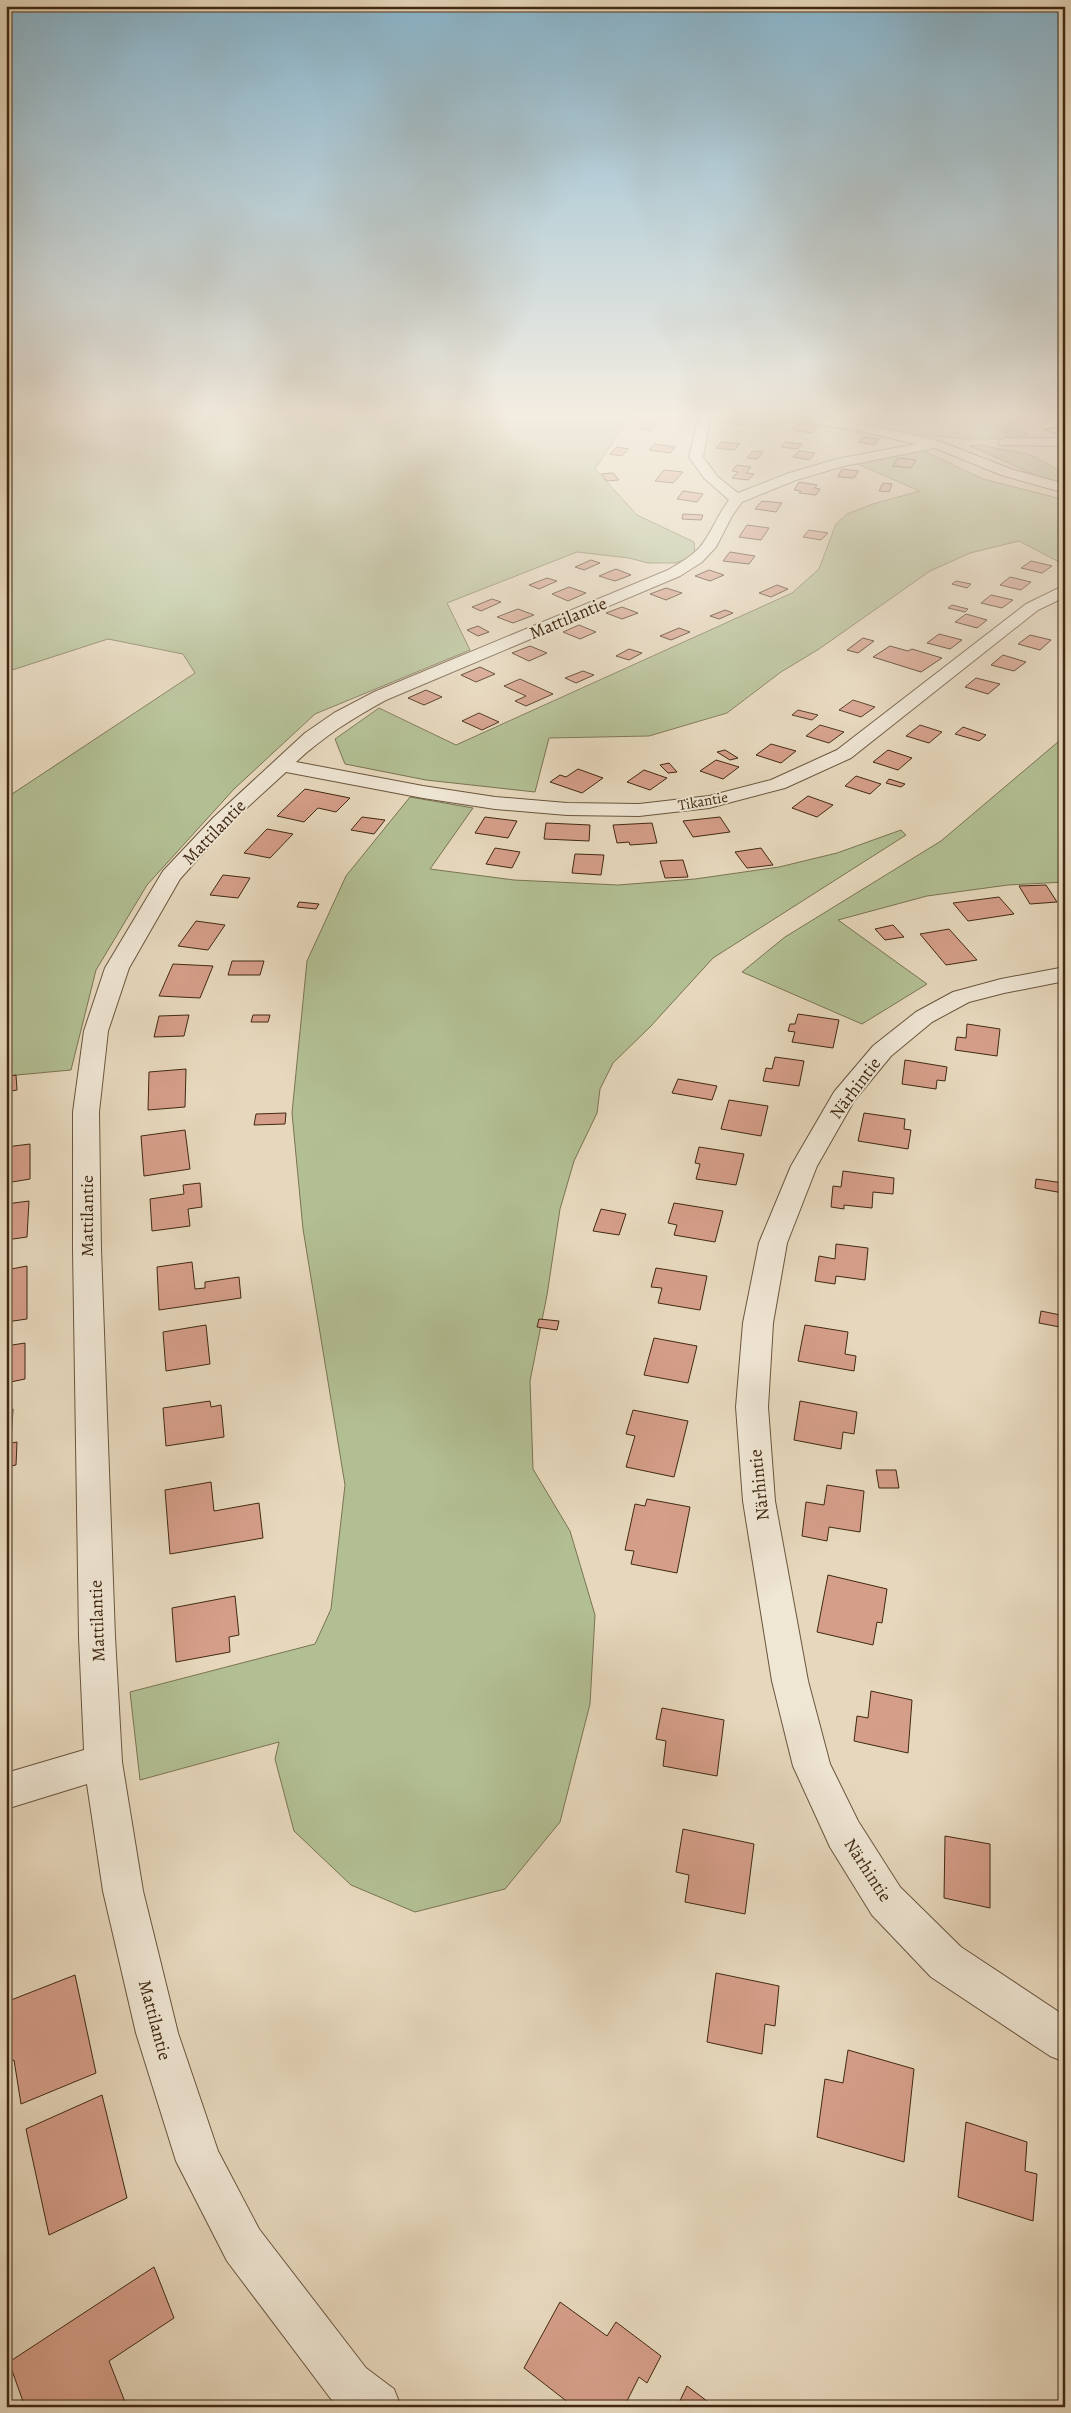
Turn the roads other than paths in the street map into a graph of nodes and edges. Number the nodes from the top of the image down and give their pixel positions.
1 (719, 528) edge
2 (1065, 590) edge
3 (282, 765) junction
4 (1065, 974) edge
5 (103, 1762) junction
6 (6, 1791) edge
7 (1065, 2041) edge
8 (376, 2407) edge

1 - 3 street, Mattilantie
2 - 3 street, Tikantie
3 - 5 street, Mattilantie
4 - 7 street, Närhintie
5 - 6 street
5 - 8 street, Mattilantie

